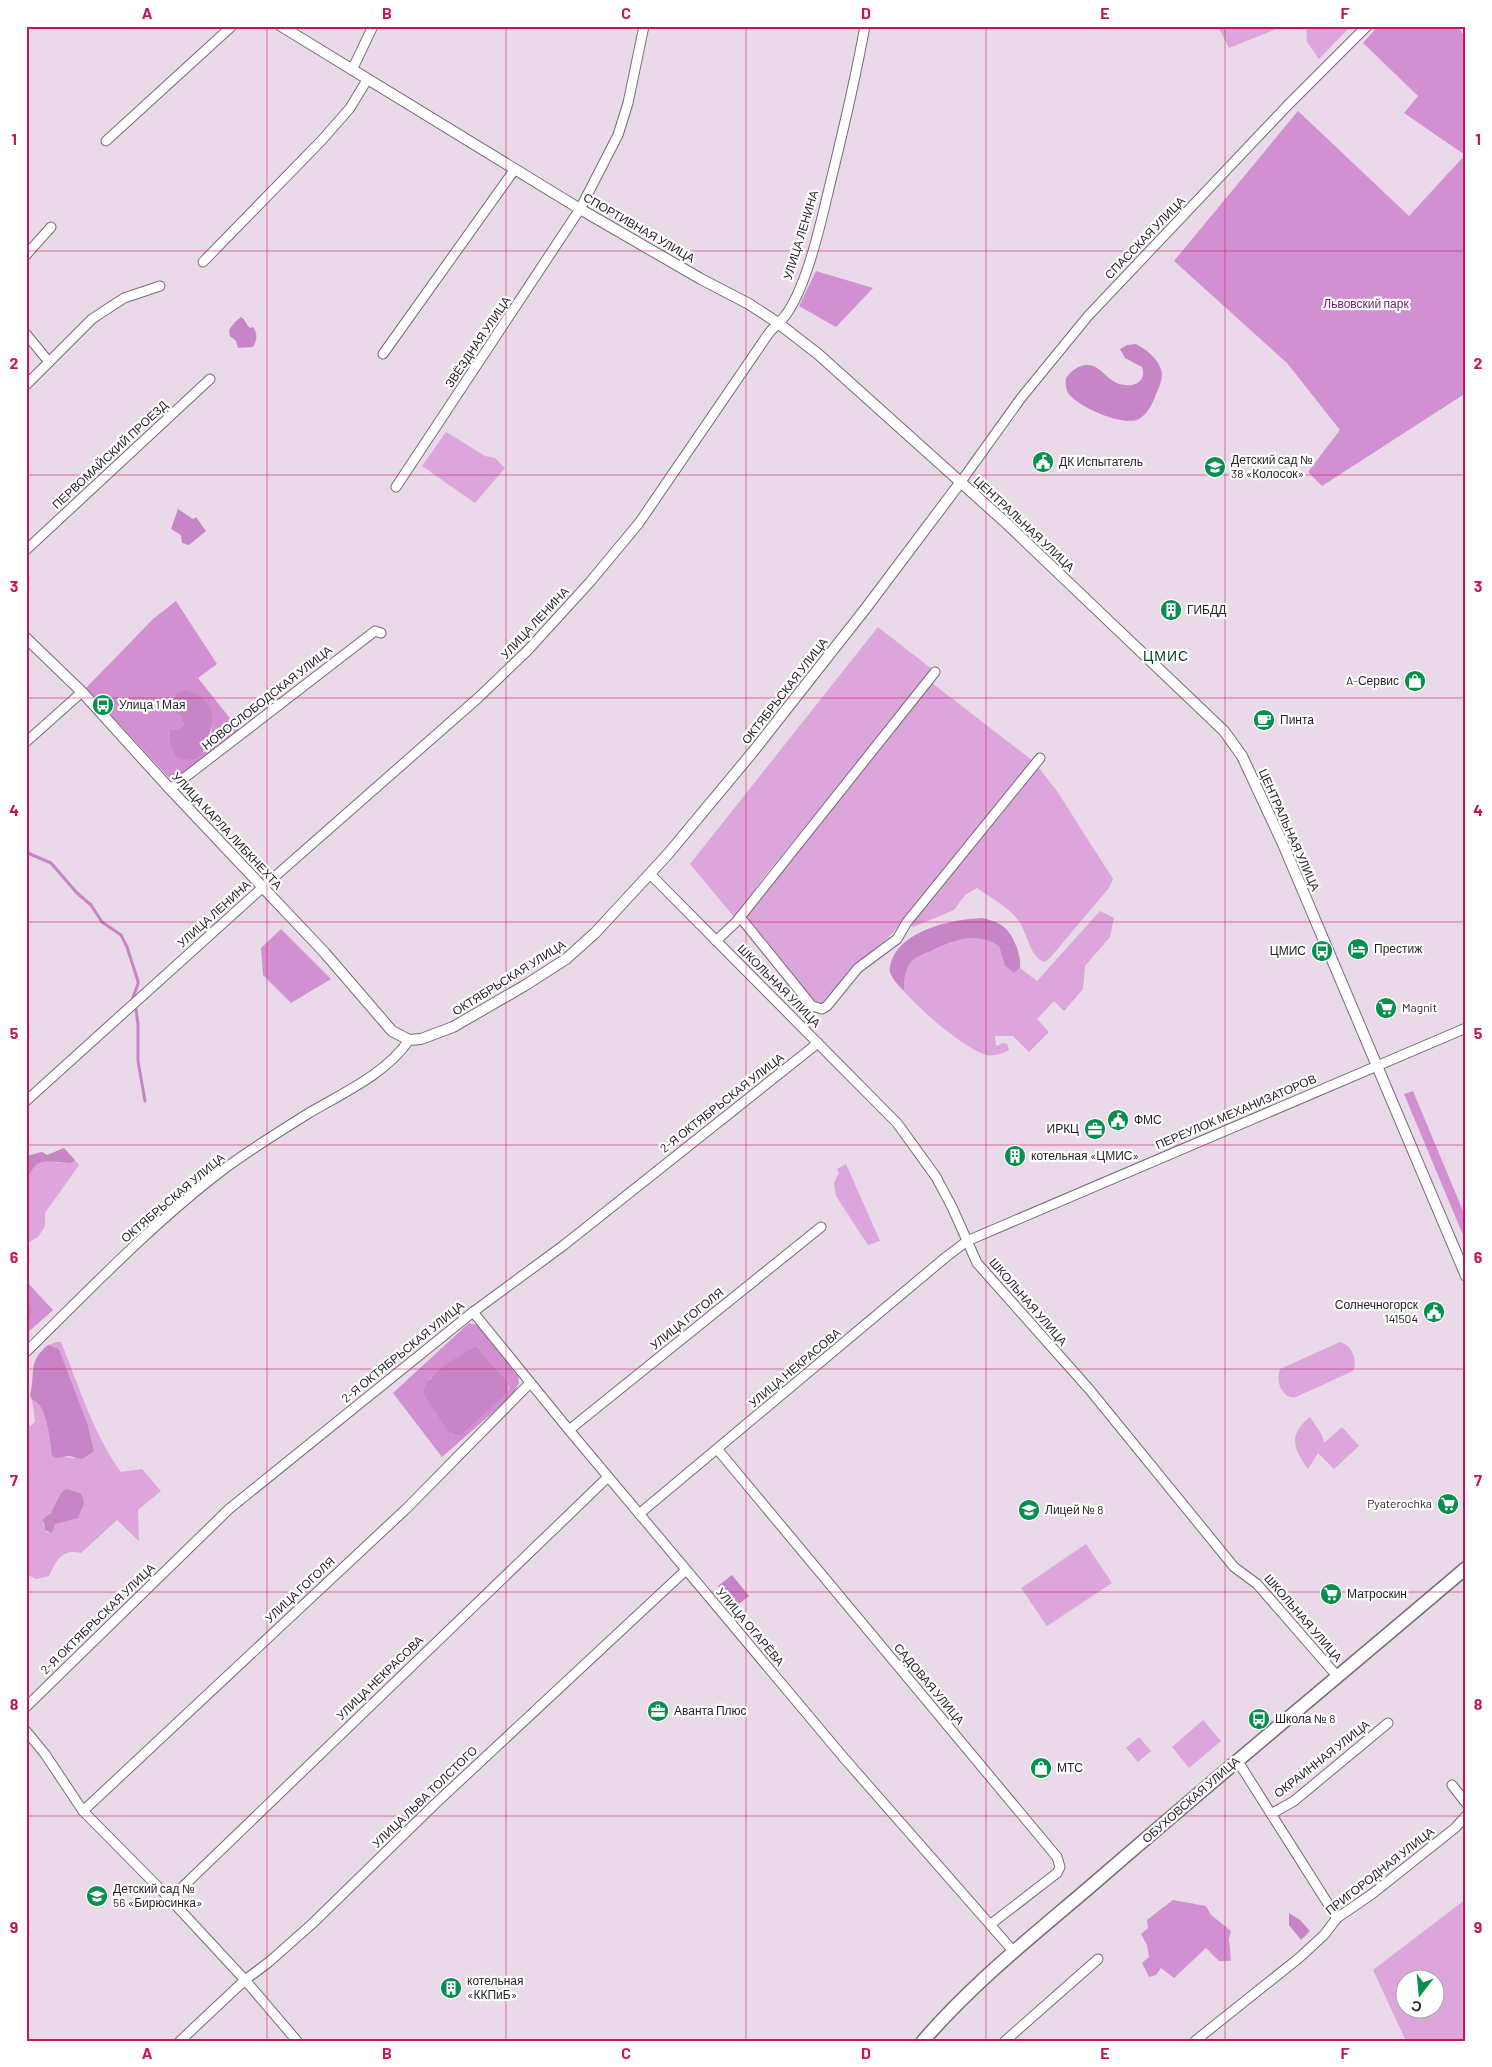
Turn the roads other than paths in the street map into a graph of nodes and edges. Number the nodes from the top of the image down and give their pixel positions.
1 (232, 26) edge
2 (281, 26) edge
3 (373, 26) edge
4 (644, 26) edge
5 (865, 26) edge
6 (1367, 26) edge
7 (352, 70) junction
8 (367, 80) junction
9 (106, 142) dead end
10 (515, 170) junction
11 (580, 209) junction
12 (51, 227) dead end
13 (26, 255) edge
14 (203, 262) dead end
15 (160, 286) dead end
16 (778, 323) junction
17 (26, 334) edge
18 (383, 354) dead end
19 (49, 362) junction
20 (210, 379) dead end
21 (26, 385) edge
22 (960, 483) junction
23 (396, 488) dead end
24 (26, 550) edge
25 (381, 633) dead end
26 (26, 638) edge
27 (935, 672) dead end
28 (82, 692) junction
29 (26, 742) edge
30 (1040, 758) dead end
31 (170, 788) junction
32 (650, 874) junction
33 (263, 887) junction
34 (740, 917) junction
35 (716, 941) junction
36 (1466, 1028) edge
37 (409, 1040) junction
38 (818, 1043) junction
39 (1378, 1064) junction
40 (26, 1101) edge
41 (821, 1227) dead end
42 (967, 1241) junction
43 (1466, 1276) edge
44 (473, 1312) junction
45 (26, 1352) edge
46 (530, 1383) junction
47 (569, 1430) junction
48 (718, 1450) junction
49 (608, 1477) junction
50 (639, 1514) junction
51 (1466, 1568) edge
52 (686, 1570) junction
53 (1337, 1676) junction
54 (26, 1707) edge
55 (1388, 1723) dead end
56 (26, 1731) edge
57 (1237, 1760) junction
58 (1452, 1785) dead end
59 (1466, 1803) edge
60 (83, 1811) junction
61 (1272, 1814) junction
62 (1466, 1816) edge
63 (170, 1899) junction
64 (1337, 1918) junction
65 (991, 1924) junction
66 (1014, 1952) junction
67 (1098, 1959) dead end
68 (245, 1980) junction
69 (180, 2041) edge
70 (297, 2041) edge
71 (923, 2041) edge
72 (1005, 2041) edge
73 (1194, 2041) edge

1 - 9 street
2 - 7 street, СПОРТИВНАЯ УЛИЦА
3 - 7 street
4 - 11 street, ЗВЁЗДНАЯ УЛИЦА
5 - 16 street, УЛИЦА ЛЕНИНА
6 - 22 street, СПАССКАЯ УЛИЦА
7 - 8 street, СПОРТИВНАЯ УЛИЦА
8 - 10 street, СПОРТИВНАЯ УЛИЦА
8 - 14 street
10 - 11 street, СПОРТИВНАЯ УЛИЦА
10 - 18 street
11 - 16 street, СПОРТИВНАЯ УЛИЦА
11 - 23 street, ЗВЁЗДНАЯ УЛИЦА
12 - 13 street
15 - 19 street
16 - 22 street, СПОРТИВНАЯ УЛИЦА
16 - 33 street, УЛИЦА ЛЕНИНА
17 - 19 street
19 - 21 street
20 - 24 street, ПЕРВОМАЙСКИЙ ПРОЕЗД
22 - 32 street, ОКТЯБРЬСКАЯ УЛИЦА
22 - 39 street, ЦЕНТРАЛЬНАЯ УЛИЦА
25 - 31 street, НОВОСЛОБОДСКАЯ УЛИЦА
26 - 28 street, УЛИЦА КАРЛА ЛИБКНЕХТА
27 - 34 street
28 - 29 street
28 - 31 street, УЛИЦА КАРЛА ЛИБКНЕХТА
30 - 34 street
31 - 33 street, УЛИЦА КАРЛА ЛИБКНЕХТА
32 - 35 street, ШКОЛЬНАЯ УЛИЦА
32 - 37 street, ОКТЯБРЬСКАЯ УЛИЦА
33 - 37 street, УЛИЦА КАРЛА ЛИБКНЕХТА
33 - 40 street, УЛИЦА ЛЕНИНА
34 - 35 street
35 - 38 street, ШКОЛЬНАЯ УЛИЦА
36 - 39 street, ПЕРЕУЛОК МЕХАНИЗАТОРОВ
37 - 45 street, ОКТЯБРЬСКАЯ УЛИЦА
38 - 42 street, ШКОЛЬНАЯ УЛИЦА
38 - 44 street, 2-Я ОКТЯБРЬСКАЯ УЛИЦА
39 - 42 street, ПЕРЕУЛОК МЕХАНИЗАТОРОВ
39 - 43 street, ЦЕНТРАЛЬНАЯ УЛИЦА
41 - 47 street, УЛИЦА ГОГОЛЯ
42 - 48 street, УЛИЦА НЕКРАСОВА
42 - 53 street, ШКОЛЬНАЯ УЛИЦА
44 - 46 street, УЛИЦА ОГАРЁВА
44 - 54 street, 2-Я ОКТЯБРЬСКАЯ УЛИЦА
46 - 47 street, УЛИЦА ОГАРЁВА
46 - 60 street, УЛИЦА ГОГОЛЯ
47 - 49 street, УЛИЦА ОГАРЁВА
48 - 50 street, УЛИЦА НЕКРАСОВА
48 - 65 street, САДОВАЯ УЛИЦА
49 - 50 street, УЛИЦА ОГАРЁВА
49 - 63 street, УЛИЦА НЕКРАСОВА
50 - 52 street, УЛИЦА ОГАРЁВА
51 - 53 main road, ОБУХОВСКАЯ УЛИЦА
52 - 65 street, УЛИЦА ОГАРЁВА
52 - 68 street, УЛИЦА ЛЬВА ТОЛСТОГО
53 - 57 main road, ОБУХОВСКАЯ УЛИЦА
55 - 61 street, ОКРАИННАЯ УЛИЦА
56 - 60 street
57 - 61 street
57 - 66 main road, ОБУХОВСКАЯ УЛИЦА
58 - 59 street
60 - 63 street
61 - 64 street
62 - 64 street, ПРИГОРОДНАЯ УЛИЦА
63 - 68 street
64 - 73 street, ПРИГОРОДНАЯ УЛИЦА
65 - 66 street, УЛИЦА ОГАРЁВА
66 - 71 main road, ОБУХОВСКАЯ УЛИЦА
67 - 72 street
68 - 69 street, УЛИЦА ЛЬВА ТОЛСТОГО
68 - 70 street

